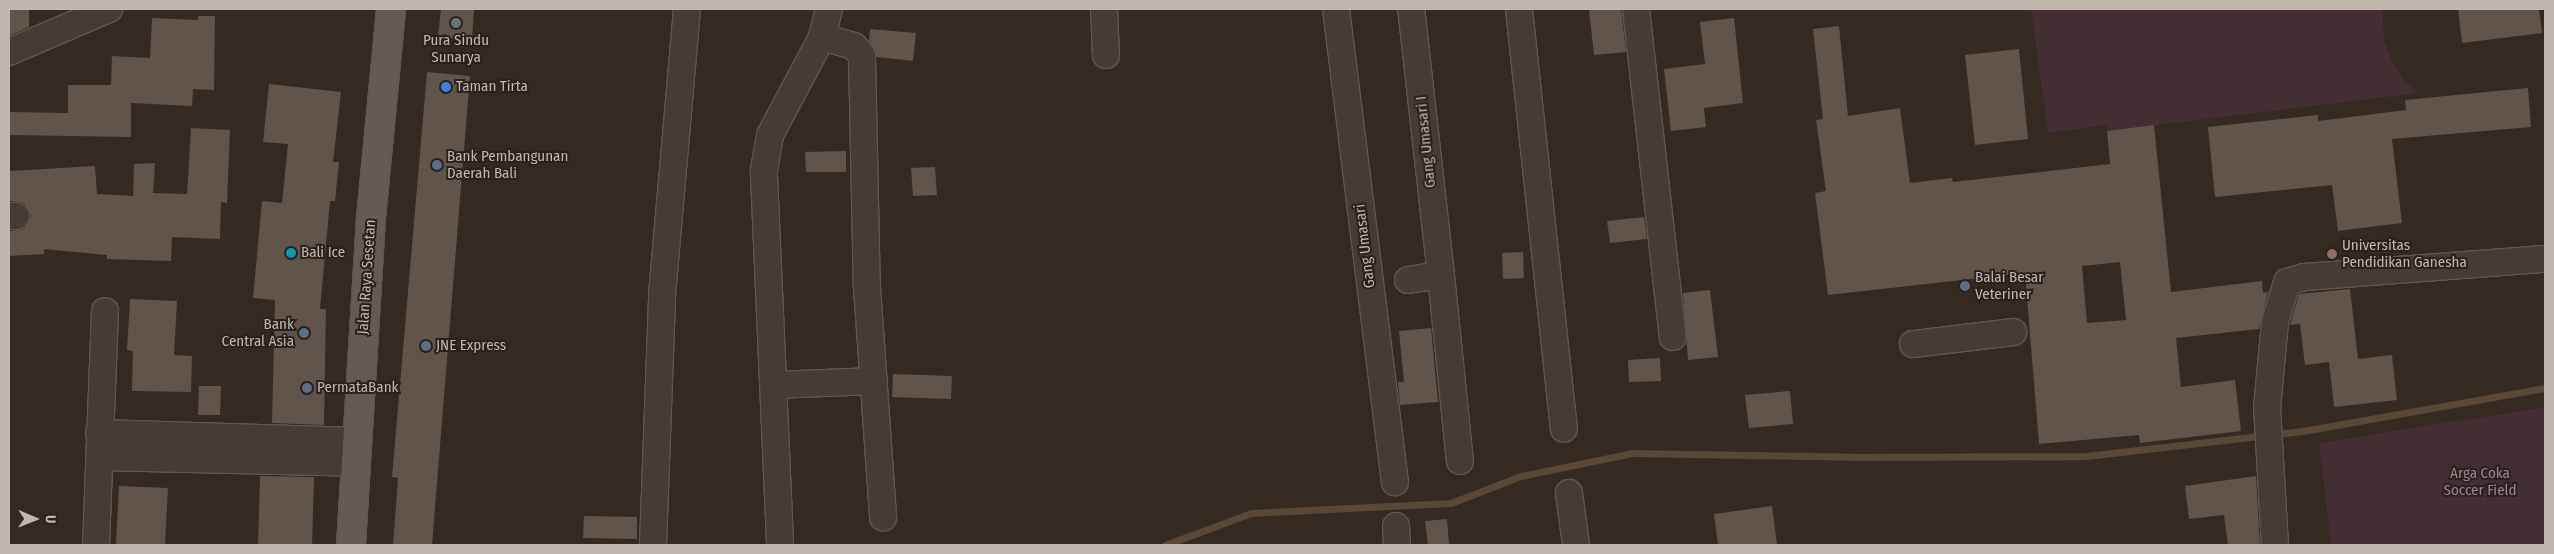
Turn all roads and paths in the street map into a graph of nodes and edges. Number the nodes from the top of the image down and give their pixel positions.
1 (109, 9) edge
2 (391, 9) edge
3 (688, 9) edge
4 (829, 9) edge
5 (1104, 9) edge
6 (1336, 9) edge
7 (1411, 9) edge
8 (1519, 9) edge
9 (1636, 9) edge
10 (822, 37) junction
11 (9, 52) edge
12 (1106, 55) dead end
13 (2545, 259) edge
14 (1441, 275) junction
15 (1408, 280) dead end
16 (105, 311) dead end
17 (2013, 332) dead end
18 (1672, 338) dead end
19 (1913, 344) dead end
20 (874, 382) junction
21 (774, 384) junction
22 (1564, 429) dead end
23 (100, 445) junction
24 (356, 452) junction
25 (1460, 462) dead end
26 (1396, 482) dead end
27 (1568, 493) dead end
28 (883, 517) dead end
29 (780, 542) dead end
30 (96, 545) edge
31 (351, 545) edge
32 (653, 545) edge
33 (1576, 545) edge
34 (2275, 545) edge

1 - 11 street
2 - 24 main road, Jalan Raya Sesetan
3 - 32 street
4 - 10 street
5 - 12 street
6 - 26 street, Gang Umasari
7 - 14 street, Gang Umasari I
8 - 22 street
9 - 18 street
10 - 20 street
10 - 21 street
13 - 34 street
14 - 15 street
14 - 25 street, Gang Umasari I
16 - 23 street
17 - 19 street
20 - 21 street
20 - 28 street
21 - 29 street
23 - 24 street
23 - 30 street
24 - 31 main road, Jalan Raya Sesetan
27 - 33 street

